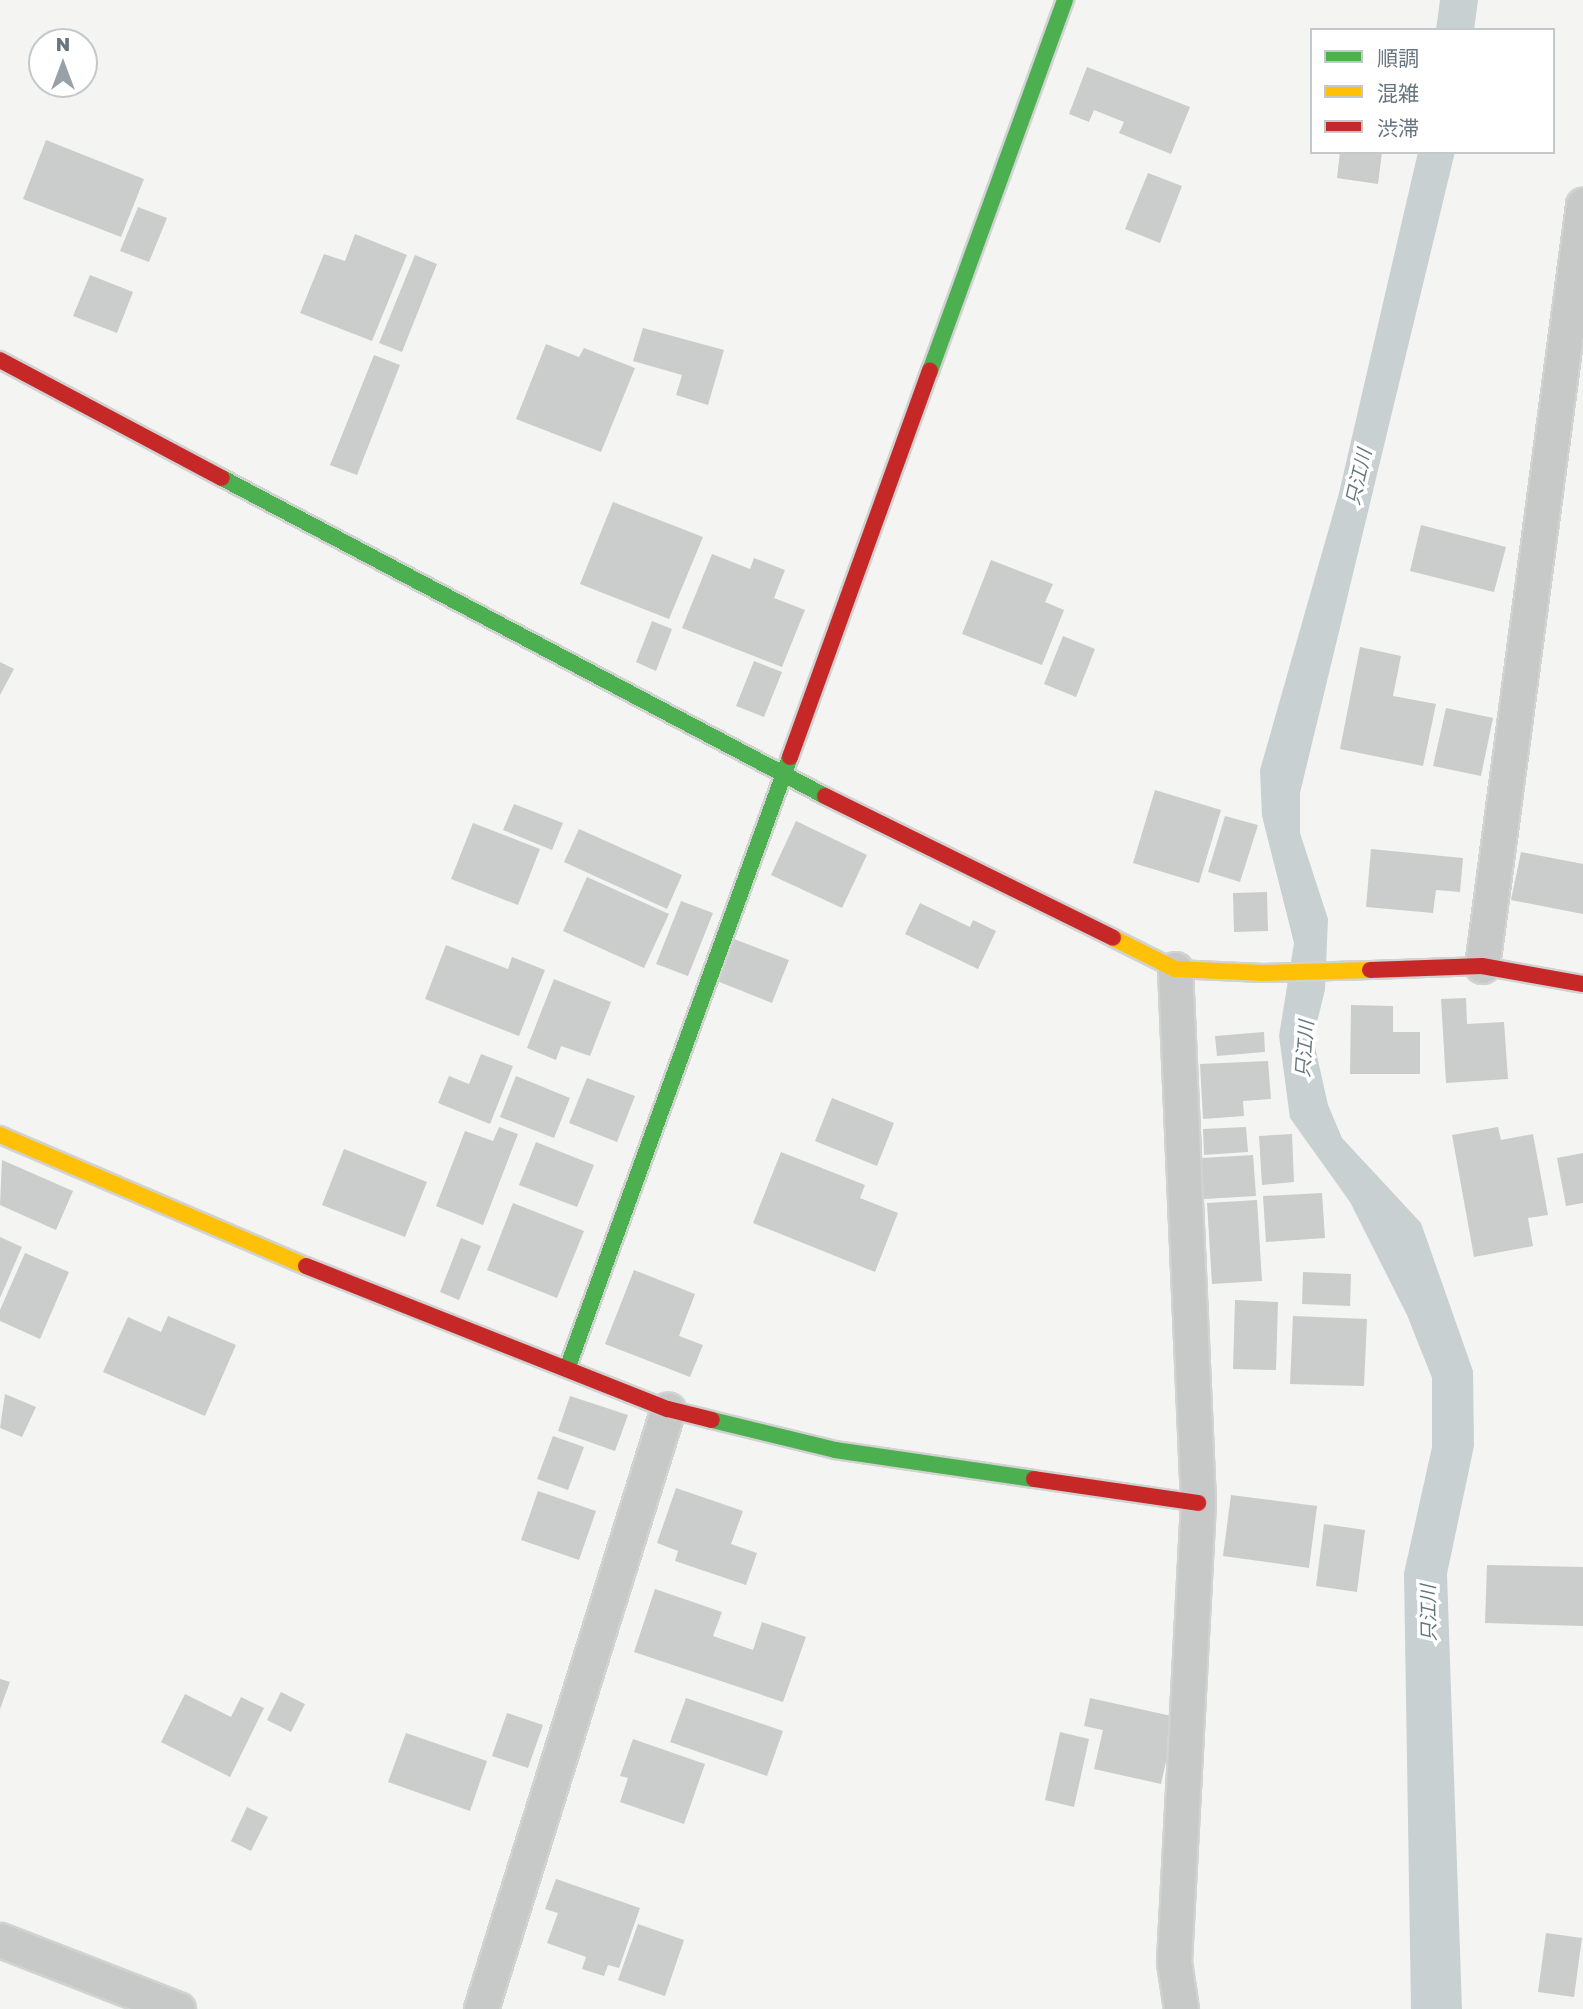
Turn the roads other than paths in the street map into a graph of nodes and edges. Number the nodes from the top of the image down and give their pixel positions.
1 (1065, 0) edge
2 (1583, 205) edge
3 (0, 360) edge
4 (785, 776) junction
5 (1482, 966) junction
6 (1175, 969) junction
7 (1583, 984) edge
8 (0, 1135) edge
9 (567, 1369) junction
10 (668, 1409) junction
11 (1198, 1503) junction
12 (0, 1940) edge
13 (178, 2009) edge
14 (481, 2009) edge
15 (1181, 2009) edge

1 - 4 street
2 - 5 street
3 - 4 street
4 - 6 street
4 - 9 street
5 - 6 street
5 - 7 street
6 - 11 street
8 - 9 street
9 - 10 street
10 - 11 street
10 - 14 street
11 - 15 street
12 - 13 street

